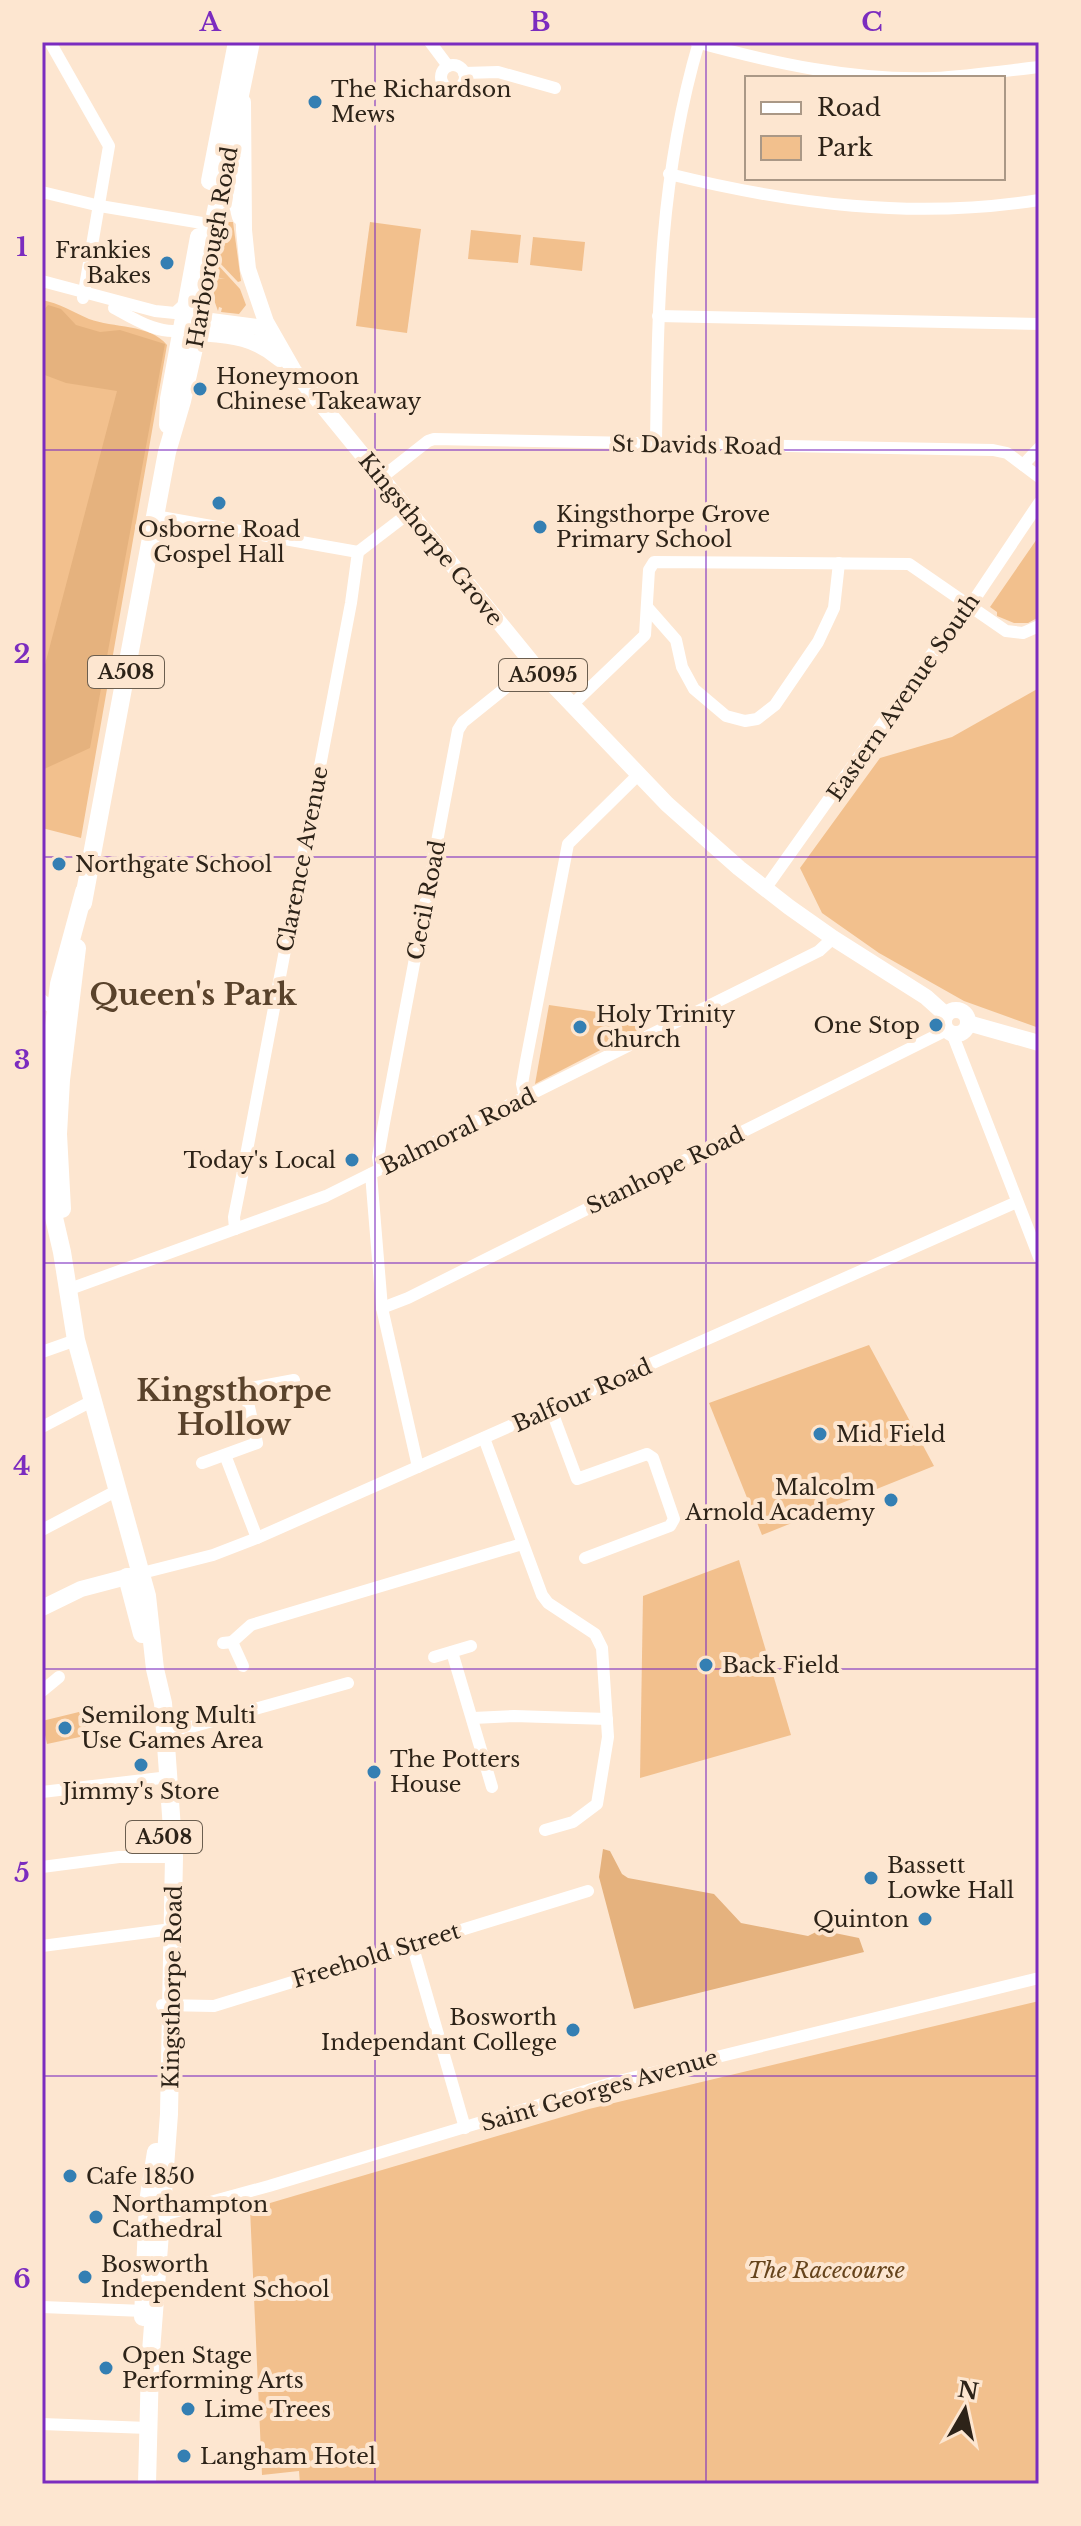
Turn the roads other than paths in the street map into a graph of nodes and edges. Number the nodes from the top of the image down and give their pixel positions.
1 (50, 42) edge
2 (237, 42) edge
3 (251, 42) edge
4 (430, 42) edge
5 (698, 42) edge
6 (448, 66) junction
7 (1039, 67) edge
8 (464, 73) junction
9 (890, 76) edge
10 (953, 76) edge
11 (555, 88) dead end
12 (243, 89) junction
13 (216, 148) junction
14 (224, 174) junction
15 (669, 174) junction
16 (42, 192) edge
17 (1039, 200) edge
18 (100, 206) junction
19 (202, 223) junction
20 (244, 230) junction
21 (42, 281) edge
22 (42, 288) edge
23 (84, 295) junction
24 (658, 316) junction
25 (184, 321) junction
26 (1039, 324) edge
27 (272, 335) junction
28 (294, 371) junction
29 (656, 444) junction
30 (1039, 448) edge
31 (1023, 465) junction
32 (1039, 477) edge
33 (381, 478) junction
34 (1039, 503) edge
35 (409, 513) junction
36 (155, 516) junction
37 (358, 552) junction
38 (839, 563) junction
39 (970, 606) junction
40 (647, 607) junction
41 (1039, 626) edge
42 (670, 631) junction
43 (645, 635) junction
44 (534, 665) junction
45 (571, 706) junction
46 (638, 775) junction
47 (765, 889) junction
48 (833, 938) junction
49 (66, 983) junction
50 (45, 1006) edge
51 (948, 1026) junction
52 (60, 1029) junction
53 (1039, 1043) edge
54 (525, 1098) junction
55 (48, 1135) edge
56 (375, 1172) junction
57 (1017, 1202) junction
58 (235, 1229) junction
59 (1039, 1257) edge
60 (67, 1290) junction
61 (382, 1308) junction
62 (76, 1340) junction
63 (42, 1352) edge
64 (294, 1380) dead end
65 (92, 1401) junction
66 (551, 1409) junction
67 (42, 1427) edge
68 (484, 1438) junction
69 (225, 1455) junction
70 (202, 1463) dead end
71 (418, 1467) junction
72 (116, 1491) junction
73 (42, 1530) edge
74 (257, 1538) junction
75 (522, 1544) junction
76 (585, 1558) dead end
77 (135, 1575) junction
78 (42, 1608) edge
79 (471, 1646) dead end
80 (452, 1652) junction
81 (434, 1657) dead end
82 (243, 1666) dead end
83 (155, 1669) junction
84 (59, 1677) dead end
85 (348, 1683) dead end
86 (42, 1691) edge
87 (473, 1718) junction
88 (607, 1719) junction
89 (166, 1734) junction
90 (164, 1777) junction
91 (492, 1787) dead end
92 (42, 1792) edge
93 (545, 1830) dead end
94 (165, 1857) junction
95 (42, 1867) edge
96 (588, 1891) dead end
97 (164, 1930) junction
98 (412, 1944) junction
99 (42, 1946) edge
100 (1039, 1978) edge
101 (166, 2010) junction
102 (465, 2128) junction
103 (163, 2215) junction
104 (144, 2270) junction
105 (42, 2307) edge
106 (144, 2311) junction
107 (42, 2424) edge
108 (142, 2428) junction
109 (135, 2484) edge
110 (147, 2484) edge

1 - 18 street
2 - 13 highway, Harborough Road / A508
3 - 12 highway, Harborough Road / A508
4 - 6 street
5 - 9 street
5 - 15 street
6 - 8 street
6 - 8 street
7 - 10 street
8 - 11 street
12 - 14 highway, Harborough Road / A508
12 - 20 main road, Kingsthorpe Grove / A5095
13 - 14 main road, Kingsthorpe Grove / A5095
13 - 19 highway, Harborough Road / A508
14 - 20 main road, Kingsthorpe Grove / A5095
14 - 25 highway, Harborough Road / A508
15 - 17 street
15 - 24 street
16 - 18 street
18 - 19 street
18 - 23 street
19 - 25 highway, Harborough Road / A508
20 - 27 main road, Kingsthorpe Grove / A5095
21 - 23 street
22 - 23 street
23 - 25 street
23 - 25 street
24 - 26 street
24 - 29 street
25 - 27 main road
25 - 28 main road, A5095
25 - 36 highway, Harborough Road / A508
27 - 28 main road, Kingsthorpe Grove / A5095
28 - 33 main road, Kingsthorpe Grove / A5095
29 - 31 street, St Davids Road
29 - 33 street, St Davids Road
30 - 31 street
31 - 32 street
33 - 35 main road, Kingsthorpe Grove / A5095
34 - 39 street, Eastern Avenue South
35 - 37 street
35 - 44 main road, Kingsthorpe Grove / A5095
36 - 37 street
36 - 49 highway, Harborough Road / A508
37 - 58 street, Clarence Avenue
38 - 39 street
38 - 40 street
38 - 42 street
39 - 41 street
39 - 47 street, Eastern Avenue South
40 - 42 street
40 - 43 street
42 - 43 street
43 - 45 street
44 - 45 main road, Kingsthorpe Grove / A5095
44 - 56 street, Cecil Road
45 - 46 main road, Kingsthorpe Grove / A5095
46 - 47 main road, Kingsthorpe Grove / A5095
46 - 54 street
47 - 48 main road, Kingsthorpe Grove / A5095
48 - 51 main road, Kingsthorpe Grove / A5095
48 - 54 street, Balmoral Road
49 - 50 highway
49 - 52 highway, A508
50 - 52 highway
51 - 53 main road, Kingsthorpe Grove
51 - 57 street
51 - 61 street, Stanhope Road
52 - 55 highway, A508
52 - 55 highway, A508
54 - 56 street, Balmoral Road
55 - 60 highway, A508
56 - 58 street, Balmoral Road
56 - 61 street, Cecil Road
57 - 59 street
57 - 66 street, Balfour Road
58 - 60 street, Balmoral Road
60 - 62 highway, A508
61 - 71 street, Cecil Road
62 - 63 street
62 - 65 highway, A508
64 - 69 street
65 - 67 street
65 - 72 highway, A508
66 - 68 street, Balfour Road
66 - 76 street
68 - 71 street, Balfour Road
68 - 75 street
69 - 70 street
69 - 74 street
71 - 74 street, Balfour Road
72 - 73 street
72 - 77 highway, A508
74 - 77 street, Balfour Road
75 - 82 street
75 - 88 street
77 - 78 main road
77 - 83 highway, Kingsthorpe Road / A508
79 - 80 street
80 - 81 street
80 - 87 street
83 - 89 highway, Kingsthorpe Road / A508
83 - 90 highway, Kingsthorpe Road / A508
84 - 86 street
85 - 89 street
87 - 88 street
87 - 91 street
88 - 93 street
89 - 90 highway, Kingsthorpe Road / A508
90 - 92 street
90 - 94 highway, Kingsthorpe Road / A508
90 - 101 highway, Kingsthorpe Road / A508
94 - 95 street
94 - 97 highway, Kingsthorpe Road / A508
96 - 98 street, Freehold Street
97 - 99 street
97 - 101 highway, Kingsthorpe Road / A508
98 - 101 street, Freehold Street
98 - 102 street
100 - 102 street, Saint Georges Avenue
101 - 103 highway, Kingsthorpe Road / A508
101 - 104 highway, A508
102 - 103 street, Saint Georges Avenue
103 - 104 highway
103 - 108 highway, A508
104 - 106 highway, A508
105 - 106 street
106 - 108 highway, A508
107 - 108 street
108 - 109 highway, A508
108 - 110 highway, A508

